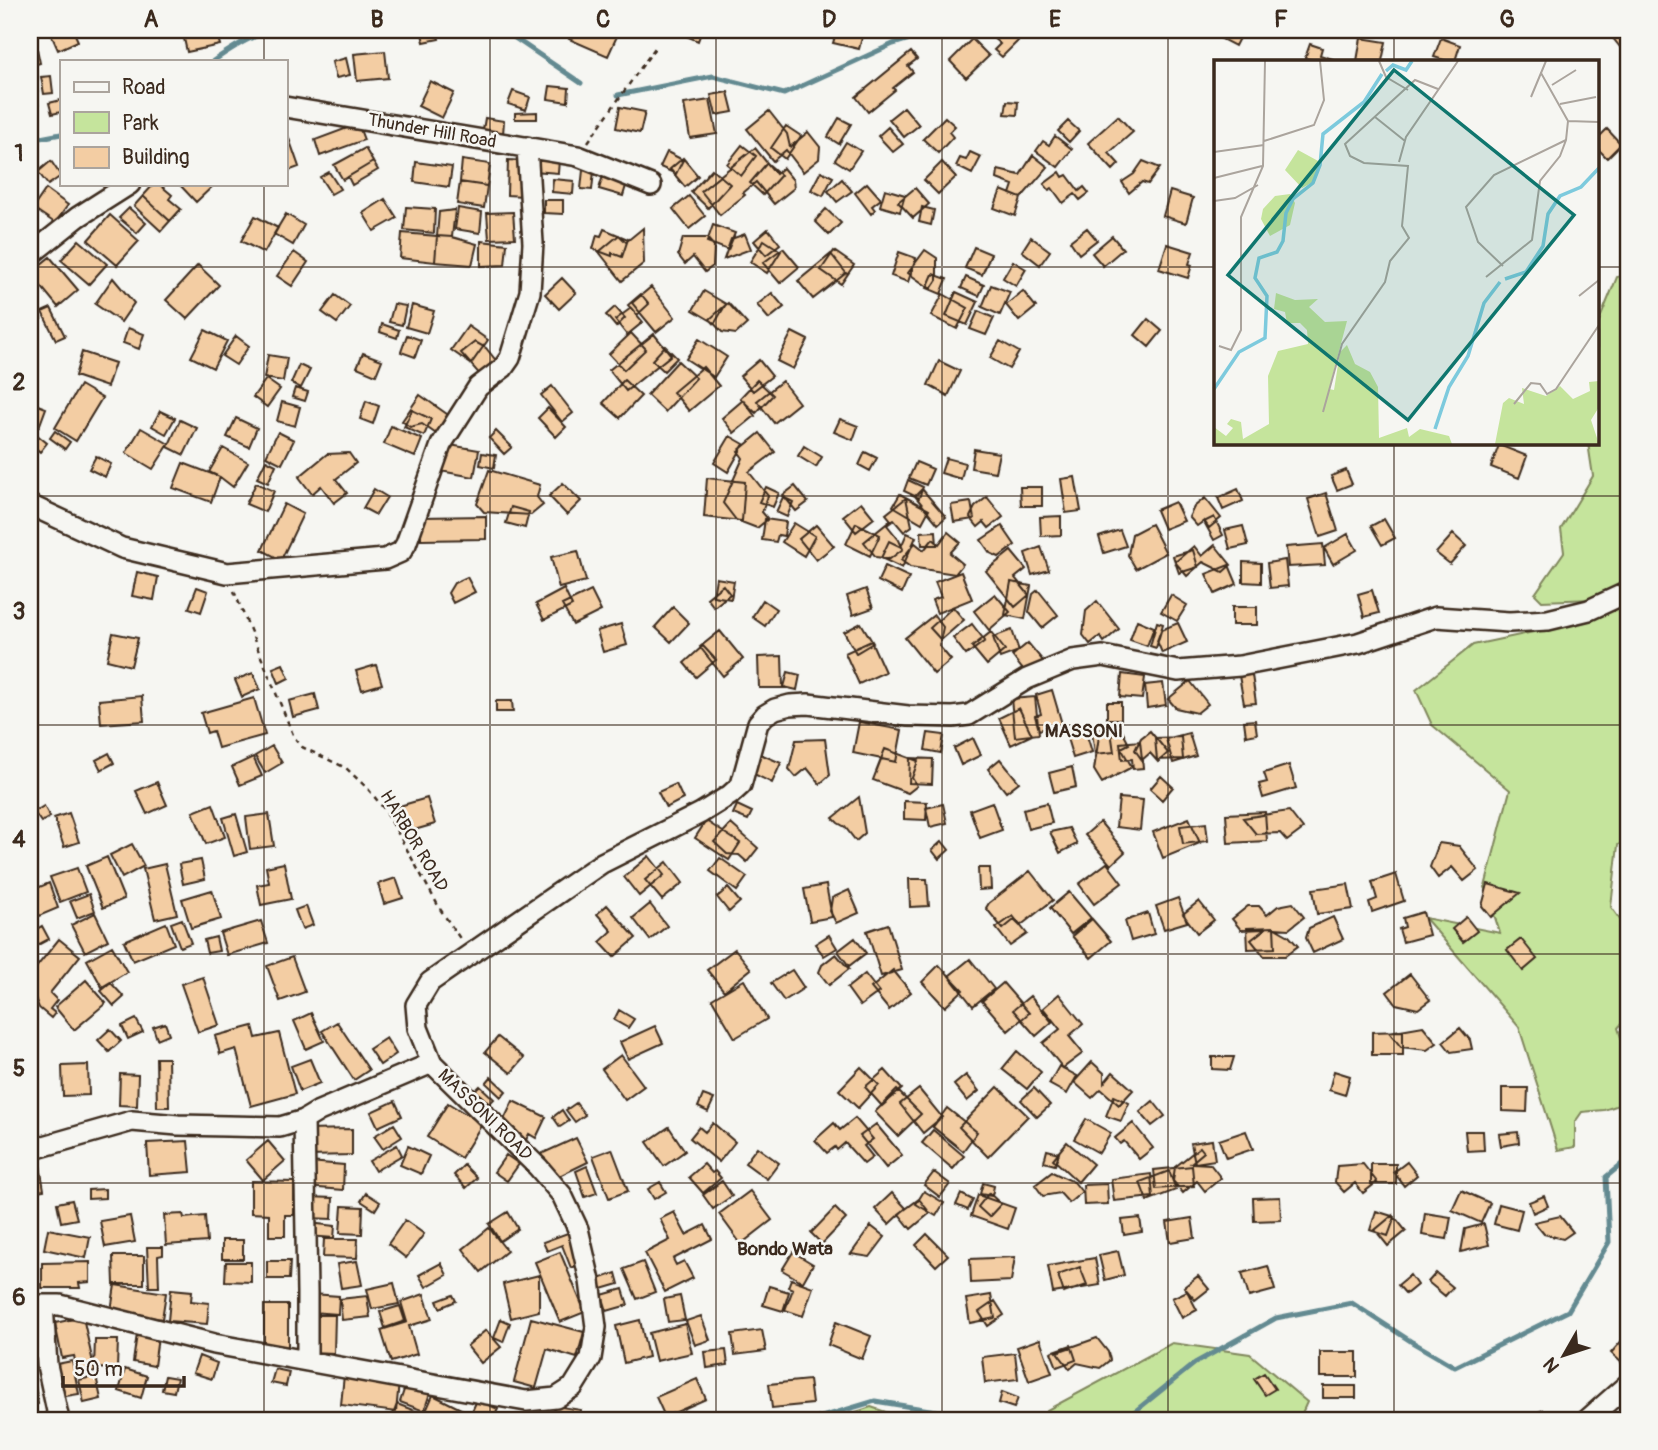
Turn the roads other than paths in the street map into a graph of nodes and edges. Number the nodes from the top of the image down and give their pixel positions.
1 (287, 107) edge
2 (527, 147) junction
3 (651, 185) dead end
4 (127, 186) edge
5 (30, 255) edge
6 (30, 505) edge
7 (1628, 592) edge
8 (432, 1063) junction
9 (304, 1120) junction
10 (30, 1150) edge
11 (36, 1305) edge
12 (307, 1361) junction
13 (1628, 1384) edge
14 (59, 1420) edge
15 (1587, 1420) edge

1 - 2 street, Thunder Hill Road
2 - 3 street, Thunder Hill Road
2 - 6 street
4 - 5 street
7 - 8 street, MASSONI ROAD
8 - 9 street
8 - 12 street, MASSONI ROAD
9 - 10 street
9 - 12 street
11 - 12 street, MASSONI ROAD
11 - 14 street
13 - 15 street

